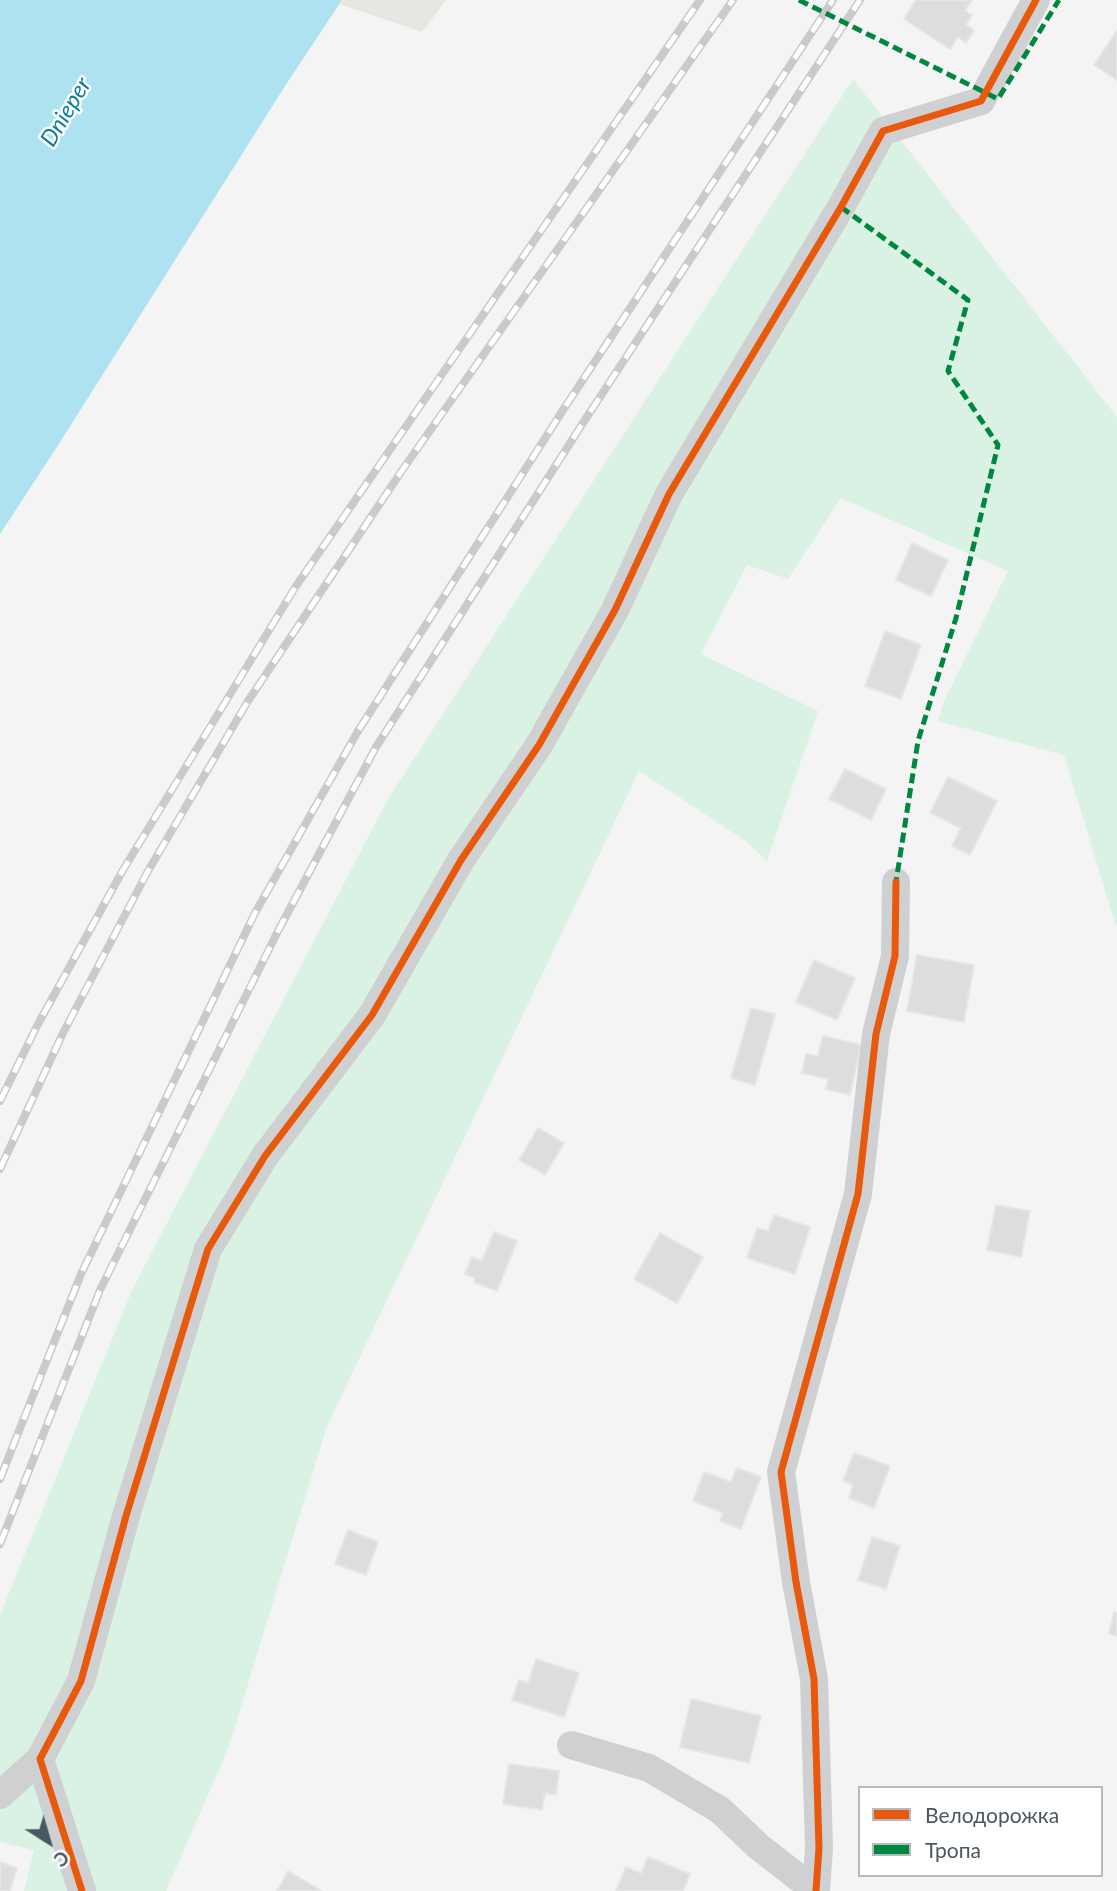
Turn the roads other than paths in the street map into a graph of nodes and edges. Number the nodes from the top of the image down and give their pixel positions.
1 (1036, 0) edge
2 (896, 882) dead end
3 (571, 1745) dead end
4 (40, 1759) junction
5 (0, 1794) edge
6 (82, 1891) edge
7 (816, 1891) edge

1 - 4 street
2 - 7 street
3 - 7 street
4 - 5 street
4 - 6 street

